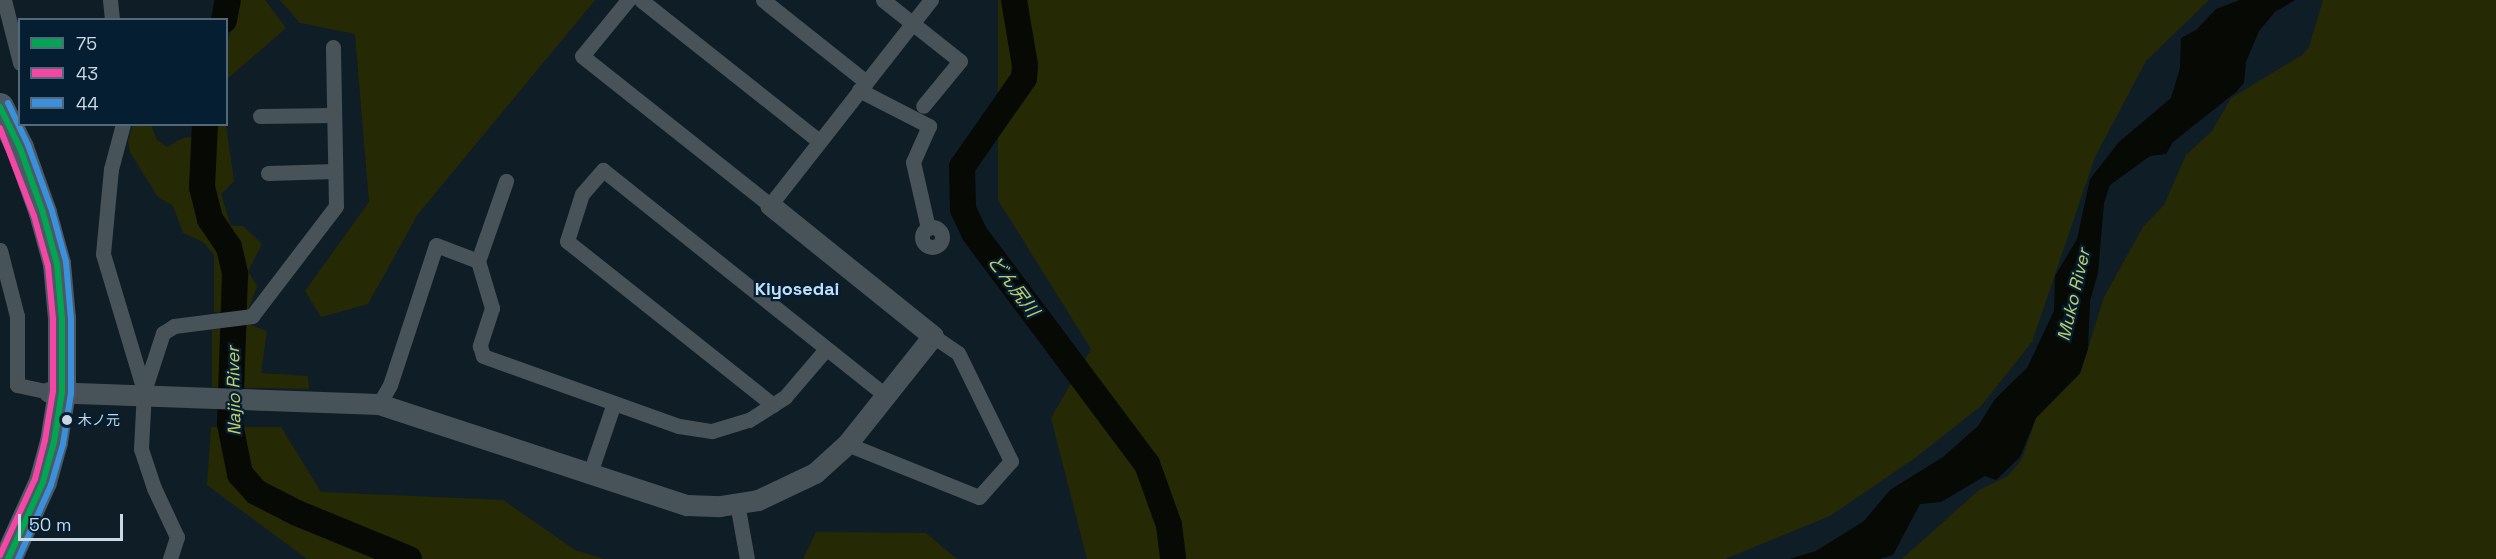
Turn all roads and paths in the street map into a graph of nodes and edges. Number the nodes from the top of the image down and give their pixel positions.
1 (4, 0) edge
2 (110, 0) edge
3 (628, 0) edge
4 (641, 0) edge
5 (763, 0) edge
6 (883, 0) edge
7 (931, 0) edge
8 (111, 18) edge
9 (912, 23) junction
10 (333, 47) dead end
11 (18, 55) edge
12 (862, 86) junction
13 (923, 106) dead end
14 (0, 107) edge
15 (334, 115) junction
16 (260, 116) dead end
17 (122, 126) edge
18 (819, 141) junction
19 (0, 150) edge
20 (335, 171) junction
21 (268, 173) dead end
22 (506, 181) dead end
23 (770, 205) junction
24 (928, 228) dead end
25 (0, 250) edge
26 (478, 261) junction
27 (933, 336) junction
28 (826, 349) junction
29 (144, 391) junction
30 (55, 392) junction
31 (885, 395) junction
32 (614, 403) junction
33 (379, 404) junction
34 (773, 405) junction
35 (847, 444) junction
36 (589, 476) junction
37 (737, 503) junction
38 (0, 553) edge
39 (8, 559) edge
40 (170, 559) edge
41 (747, 559) edge

1 - 11 street
2 - 8 street
3 - 23 street
4 - 18 street
5 - 12 street
6 - 9 street
7 - 9 street
9 - 12 street
9 - 13 street
10 - 15 street
12 - 18 street
12 - 24 street
14 - 30 highway
15 - 16 street
15 - 20 street
17 - 29 street
18 - 23 street
19 - 30 highway
20 - 21 street
20 - 29 street
22 - 26 street
23 - 27 street
25 - 30 street
26 - 32 street
26 - 33 street
27 - 31 street
27 - 35 street
28 - 31 street
28 - 34 street
28 - 34 street
29 - 40 street
30 - 33 street
30 - 38 highway
30 - 39 highway
31 - 35 street
32 - 34 street
32 - 36 street
33 - 36 street
35 - 37 street
36 - 37 street
37 - 41 street

